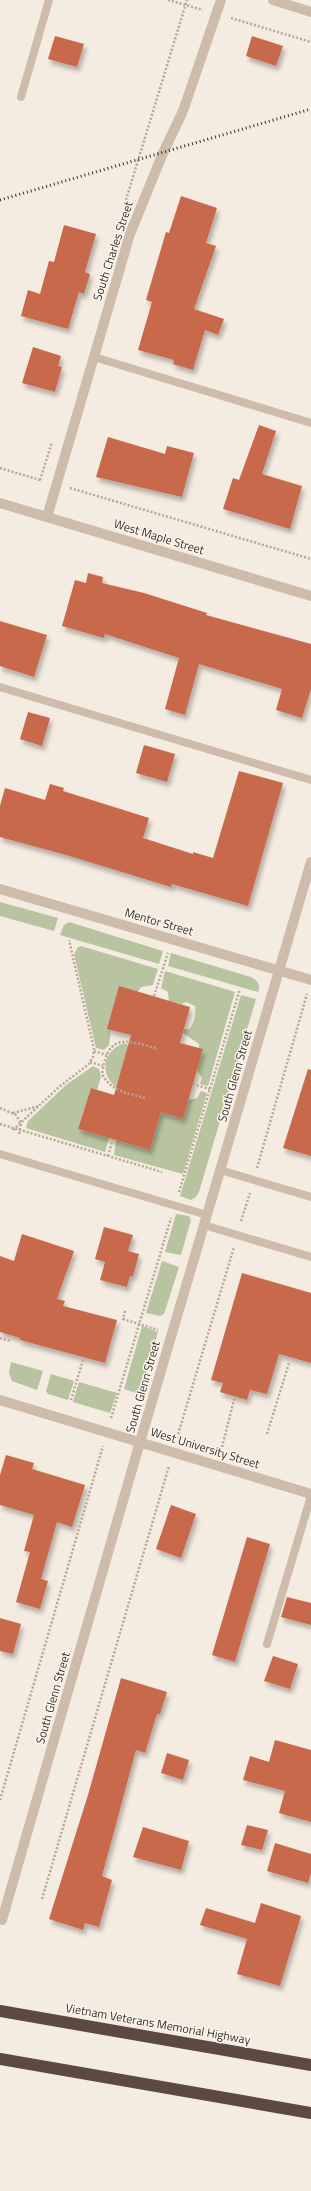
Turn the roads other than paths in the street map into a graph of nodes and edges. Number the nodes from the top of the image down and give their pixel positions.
1 (49, 0) edge
2 (221, 0) edge
3 (273, 0) edge
4 (311, 12) edge
5 (21, 97) dead end
6 (94, 357) junction
7 (311, 423) edge
8 (0, 503) edge
9 (47, 517) junction
10 (311, 596) edge
11 (0, 687) edge
12 (311, 780) edge
13 (311, 862) edge
14 (0, 889) edge
15 (280, 971) junction
16 (311, 980) edge
17 (0, 1154) edge
18 (220, 1170) junction
19 (311, 1197) edge
20 (207, 1215) junction
21 (204, 1225) junction
22 (311, 1257) edge
23 (0, 1400) edge
24 (140, 1442) junction
25 (311, 1495) edge
26 (267, 1644) dead end
27 (2, 1920) dead end
28 (0, 2011) edge
29 (0, 2059) edge
30 (311, 2066) edge
31 (311, 2113) edge

1 - 5 lane
2 - 6 street, South Charles Street
3 - 4 street
6 - 7 lane
6 - 9 street, South Charles Street
8 - 9 street, West Maple Street
9 - 10 street, West Maple Street
11 - 12 lane
13 - 15 street, South Glenn Street
14 - 15 street, Mentor Street
15 - 16 street, Mentor Street
15 - 18 street, South Glenn Street
17 - 20 lane
18 - 19 lane
18 - 20 street, South Glenn Street
20 - 21 street, South Glenn Street
21 - 22 lane
21 - 24 street, South Glenn Street
23 - 24 street, West University Street
24 - 25 street, West University Street
24 - 27 street, South Glenn Street
25 - 26 lane
28 - 30 highway, Vietnam Veterans Memorial Highway
29 - 31 highway

